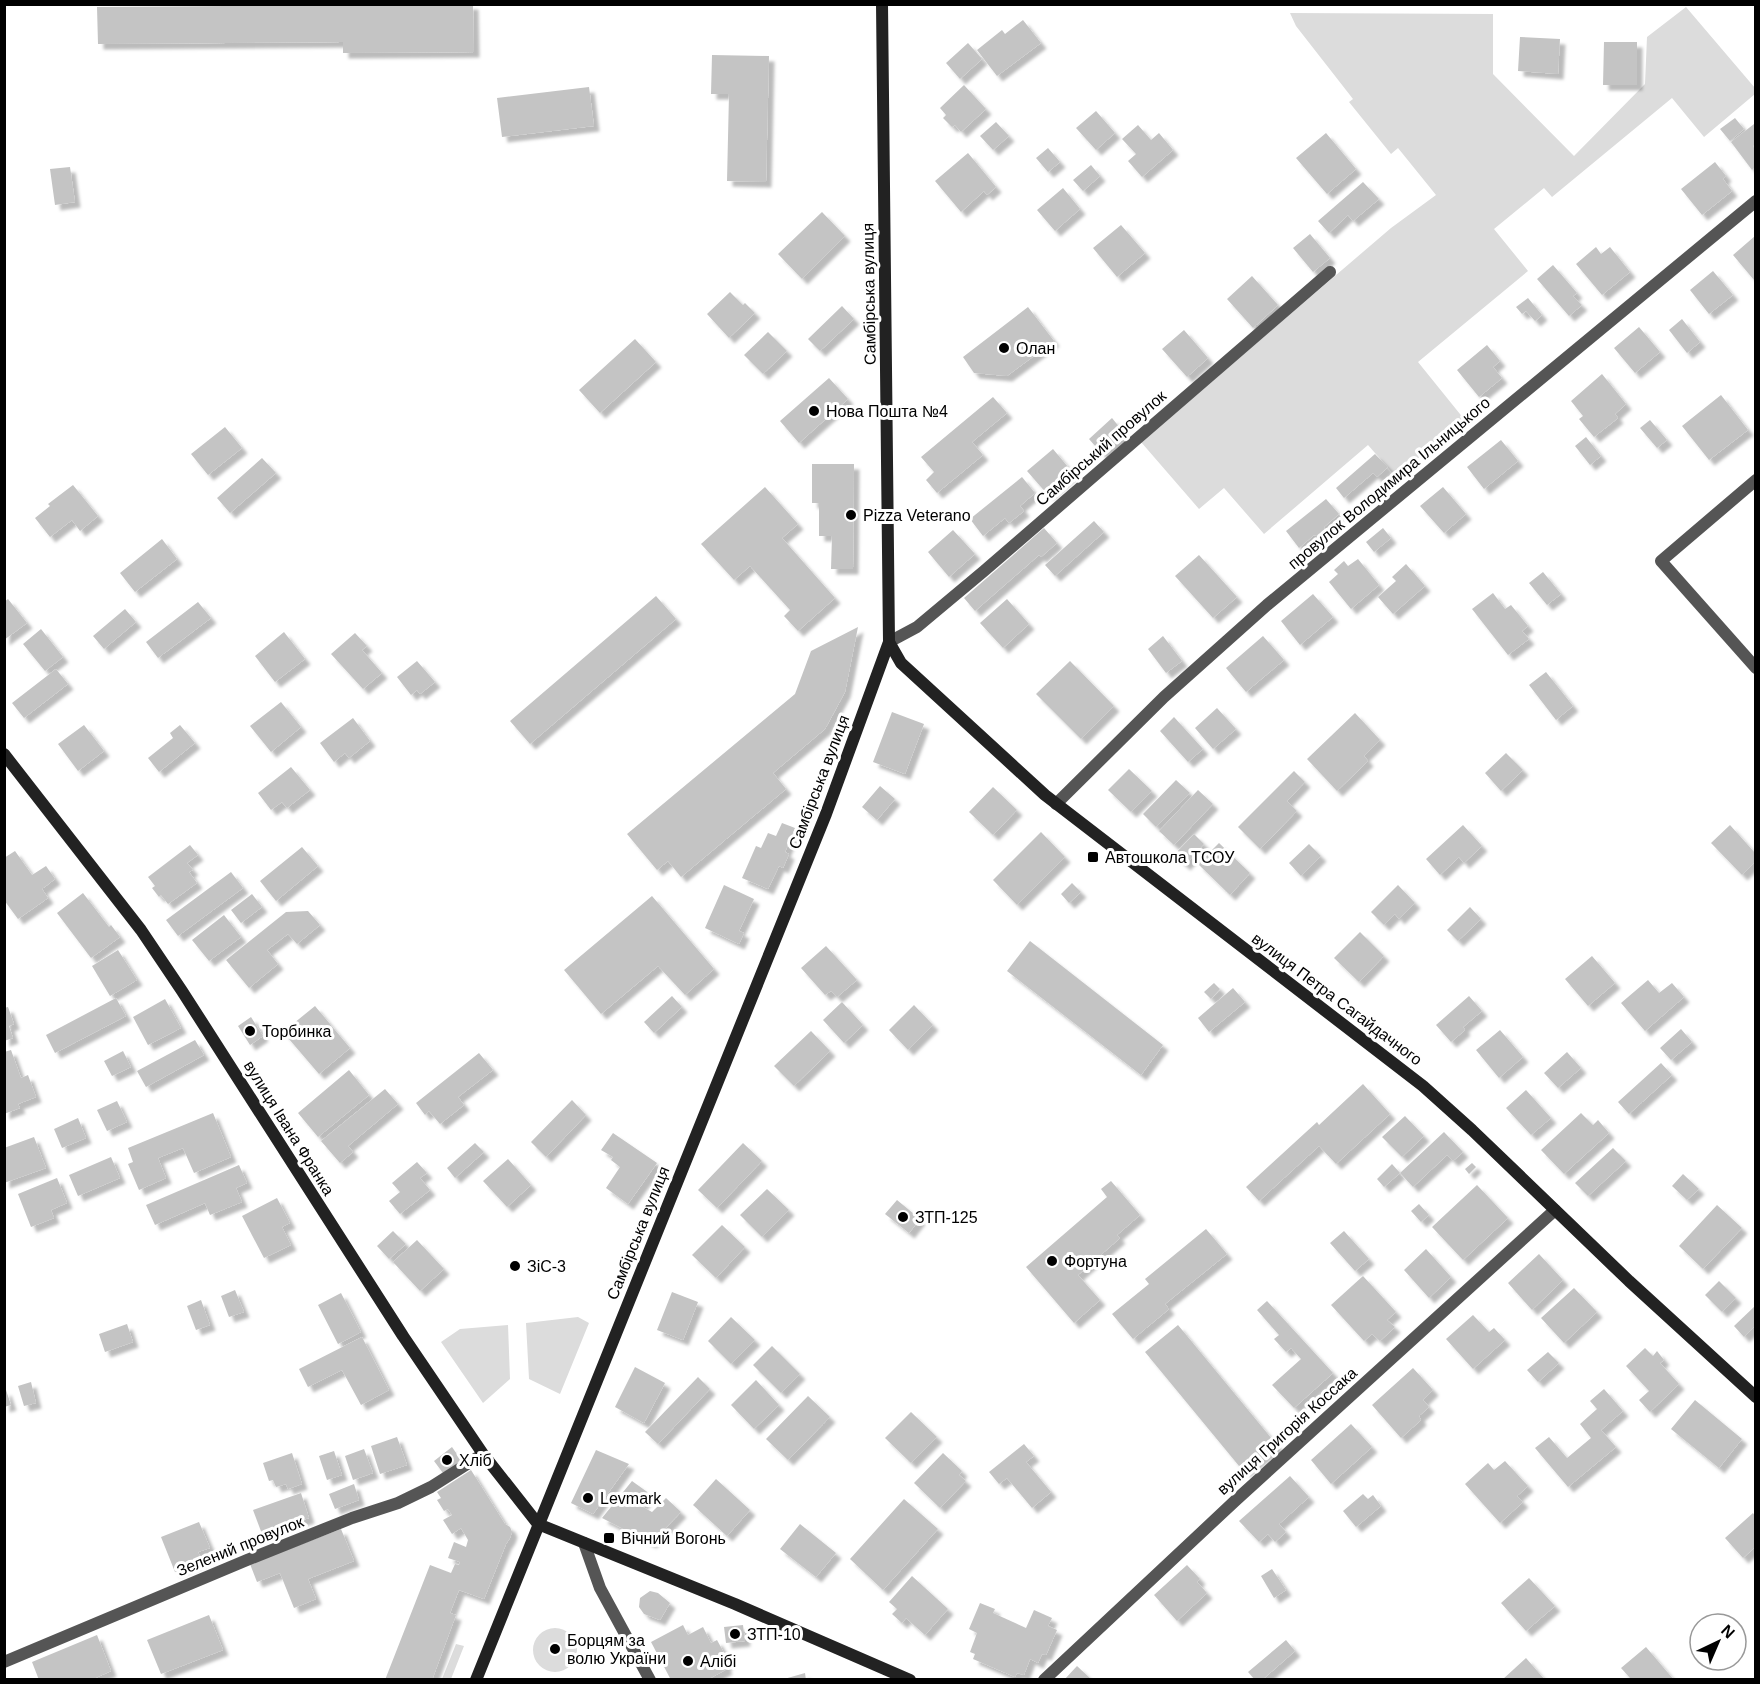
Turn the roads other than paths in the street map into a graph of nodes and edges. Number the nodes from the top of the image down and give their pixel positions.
1 (882, 4) edge
2 (1755, 201) edge
3 (1330, 272) dead end
4 (1755, 480) edge
5 (889, 642) junction
6 (1755, 668) edge
7 (4, 754) edge
8 (1056, 804) junction
9 (1555, 1210) junction
10 (1755, 1397) edge
11 (483, 1454) junction
12 (538, 1524) junction
13 (584, 1543) junction
14 (4, 1662) edge
15 (476, 1680) edge
16 (650, 1680) edge
17 (910, 1680) edge
18 (1044, 1680) edge

1 - 5 main road, Самбірська вулиця
2 - 8 street, провулок Володимира Ільницького
3 - 5 street, Самбірський провулок
4 - 6 street
5 - 8 main road, вулиця Петра Сагайдачного
5 - 12 main road, Самбірська вулиця
7 - 11 main road, вулиця Івана Франка
8 - 9 main road, вулиця Петра Сагайдачного
9 - 10 main road, вулиця Петра Сагайдачного
9 - 18 street, вулиця Григорія Коссака
11 - 12 main road, вулиця Івана Франка
11 - 14 street, Зелений провулок
12 - 13 main road
12 - 15 main road, Самбірська вулиця
13 - 16 street
13 - 17 main road

